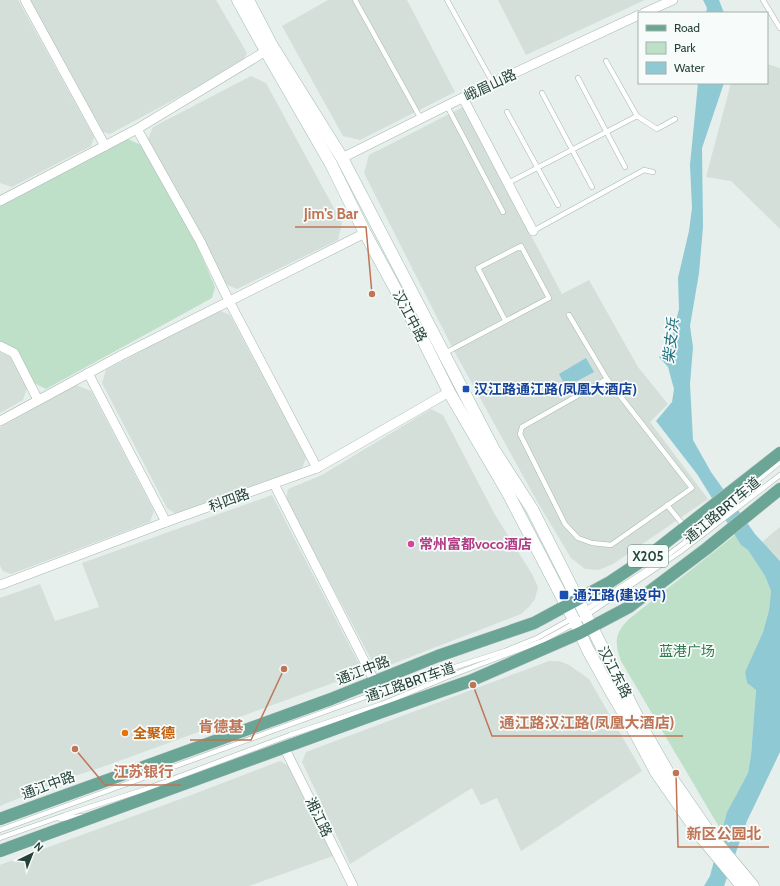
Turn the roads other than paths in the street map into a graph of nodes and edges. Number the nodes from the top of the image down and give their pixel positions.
1 (25, 0) edge
2 (238, 0) edge
3 (248, 0) edge
4 (355, 0) edge
5 (447, 0) edge
6 (673, 0) edge
7 (763, 0) edge
8 (646, 12) edge
9 (638, 16) edge
10 (780, 28) edge
11 (266, 51) junction
12 (606, 61) dead end
13 (578, 78) dead end
14 (492, 84) junction
15 (542, 93) dead end
16 (463, 98) junction
17 (446, 106) junction
18 (507, 112) dead end
19 (637, 116) junction
20 (421, 119) junction
21 (675, 119) dead end
22 (137, 129) junction
23 (606, 132) junction
24 (105, 146) junction
25 (572, 150) junction
26 (342, 158) junction
27 (625, 167) dead end
28 (538, 168) junction
29 (653, 172) dead end
30 (508, 183) junction
31 (592, 187) dead end
32 (0, 201) edge
33 (558, 205) dead end
34 (503, 212) dead end
35 (533, 231) joint
36 (365, 233) junction
37 (229, 301) junction
38 (569, 315) dead end
39 (505, 320) junction
40 (0, 346) edge
41 (443, 354) junction
42 (88, 373) junction
43 (608, 379) junction
44 (448, 392) junction
45 (38, 400) junction
46 (0, 421) edge
47 (780, 453) edge
48 (780, 462) edge
49 (317, 468) junction
50 (780, 475) edge
51 (274, 484) junction
52 (780, 489) edge
53 (736, 492) junction
54 (667, 505) junction
55 (716, 509) junction
56 (166, 522) junction
57 (685, 528) junction
58 (1, 582) edge
59 (578, 600) junction
60 (567, 606) junction
61 (585, 613) junction
62 (576, 625) junction
63 (592, 627) junction
64 (375, 682) junction
65 (382, 704) junction
66 (284, 747) junction
67 (107, 812) junction
68 (0, 819) edge
69 (50, 820) junction
70 (0, 830) edge
71 (0, 838) edge
72 (714, 846) junction
73 (0, 851) edge
74 (740, 879) edge
75 (353, 886) edge
76 (753, 886) edge

1 - 24 street
2 - 11 main road, 汉江中路
3 - 26 main road, 汉江中路
4 - 20 lane
5 - 14 lane
6 - 8 street
7 - 10 lane
9 - 14 street, 峨眉山路
11 - 22 street
11 - 36 main road, 汉江中路
12 - 19 lane
13 - 23 lane
14 - 16 street, 峨眉山路
15 - 25 lane
16 - 17 street, 峨眉山路
16 - 30 street
17 - 20 street, 峨眉山路
17 - 34 lane
18 - 28 lane
19 - 21 lane
19 - 23 lane
20 - 26 street, 峨眉山路
22 - 24 street
22 - 37 street
23 - 25 lane
23 - 27 lane
24 - 32 street
25 - 28 lane
25 - 31 lane
26 - 41 main road, 汉江中路
28 - 30 lane
28 - 33 lane
29 - 35 lane
30 - 35 street
36 - 37 street
36 - 44 main road, 汉江中路
37 - 42 street
37 - 49 street
38 - 43 lane
39 - 39 lane
39 - 41 lane
40 - 45 street
41 - 59 main road, 汉江中路
42 - 45 street
42 - 56 street
43 - 54 lane
43 - 54 lane
44 - 49 street, 科四路
44 - 60 main road, 汉江中路
45 - 46 street
47 - 53 main road, X205
48 - 53 lane, 通江路BRT车道
49 - 51 street, 科四路
50 - 61 lane, 通江路BRT车道
51 - 56 street, 科四路
51 - 64 street
52 - 63 main road, X205
53 - 55 main road, X205
54 - 57 lane
55 - 57 main road, 通江中路 / X205
55 - 61 lane, 通江路BRT车道
56 - 58 street, 科四路
57 - 59 main road, 通江中路 / X205
59 - 60 main road, 通江中路
59 - 61 main road, 汉江中路
60 - 62 main road, 汉江中路
60 - 64 main road, 通江中路
61 - 62 lane, 通江路BRT车道
61 - 63 main road, 汉江东路
62 - 63 main road
62 - 65 lane, 通江路BRT车道
62 - 66 main road
62 - 70 lane, 通江路BRT车道
62 - 72 main road, 汉江东路
63 - 72 main road, 汉江东路
64 - 68 main road, 通江中路
65 - 66 lane
65 - 69 lane, 通江路BRT车道
66 - 67 main road
66 - 75 street, 湘江路
67 - 69 lane
67 - 73 main road
69 - 71 lane, 通江路BRT车道
72 - 74 main road, 汉江东路
74 - 76 main road, 汉江东路

